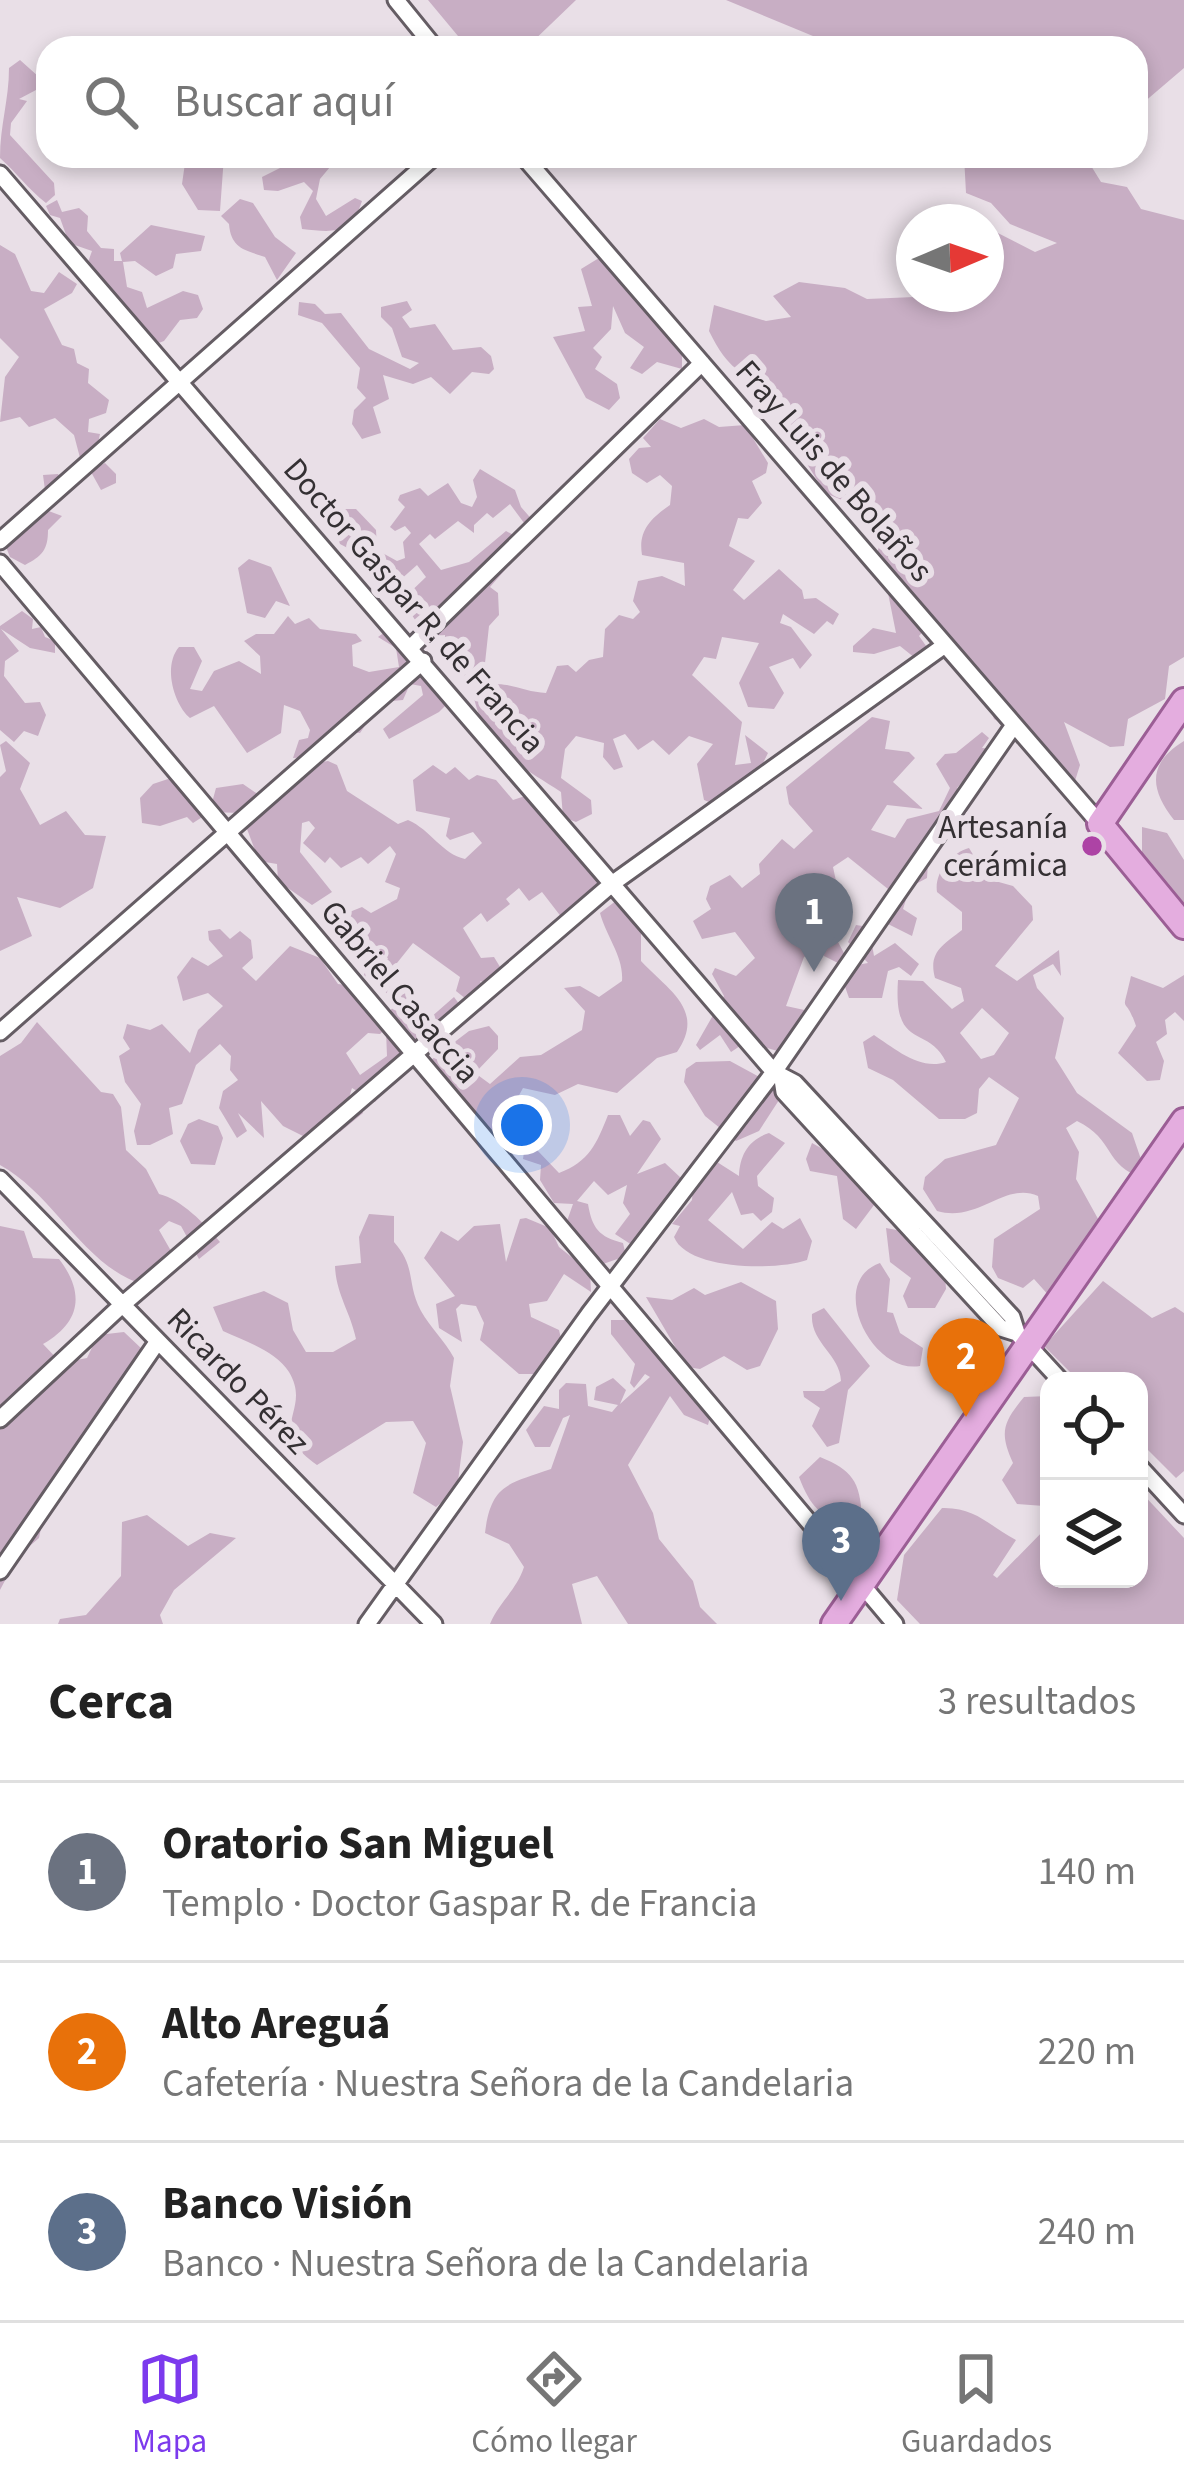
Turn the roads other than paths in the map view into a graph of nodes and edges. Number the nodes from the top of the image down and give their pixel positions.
1 (396, 0) edge
2 (424, 36) edge
3 (421, 168) edge
4 (533, 168) edge
5 (0, 174) edge
6 (702, 363) junction
7 (178, 383) junction
8 (0, 541) edge
9 (0, 563) edge
10 (945, 645) junction
11 (417, 654) junction
12 (1184, 701) edge
13 (1014, 725) junction
14 (1100, 824) junction
15 (227, 831) junction
16 (614, 883) junction
17 (1184, 926) edge
18 (0, 1032) edge
19 (413, 1055) junction
20 (778, 1075) junction
21 (1184, 1121) edge
22 (0, 1180) edge
23 (610, 1287) junction
24 (122, 1305) junction
25 (1022, 1338) junction
26 (158, 1341) junction
27 (1053, 1372) edge
28 (0, 1419) edge
29 (1148, 1476) edge
30 (1184, 1515) edge
31 (0, 1571) edge
32 (862, 1584) junction
33 (396, 1585) junction
34 (368, 1624) edge
35 (434, 1624) edge
36 (834, 1624) edge
37 (895, 1624) edge

1 - 2 street
3 - 7 street
4 - 6 street, Fray Luis de Bolaños
5 - 7 street, Doctor Gaspar R. de Francia
6 - 10 street, Fray Luis de Bolaños
6 - 11 street
7 - 8 street
7 - 11 street, Doctor Gaspar R. de Francia
9 - 15 street, Gabriel Casaccia
10 - 13 street, Fray Luis de Bolaños
10 - 16 street
11 - 15 street
11 - 16 street, Doctor Gaspar R. de Francia
12 - 14 main road
13 - 14 street, Fray Luis de Bolaños
13 - 20 street
14 - 17 main road
15 - 18 street
15 - 19 street, Gabriel Casaccia
16 - 19 street
16 - 20 street, Doctor Gaspar R. de Francia
19 - 23 street, Gabriel Casaccia
19 - 24 street
20 - 23 street
20 - 25 street, Doctor Gaspar R. de Francia
21 - 25 main road
22 - 24 street, Ricardo Pérez
23 - 32 street, Gabriel Casaccia
23 - 33 street
24 - 26 street, Ricardo Pérez
24 - 28 street
25 - 27 street, Doctor Gaspar R. de Francia
25 - 32 main road
26 - 31 street
26 - 33 street, Ricardo Pérez
29 - 30 street
32 - 36 main road
32 - 37 street, Gabriel Casaccia
33 - 34 street
33 - 35 street, Ricardo Pérez

